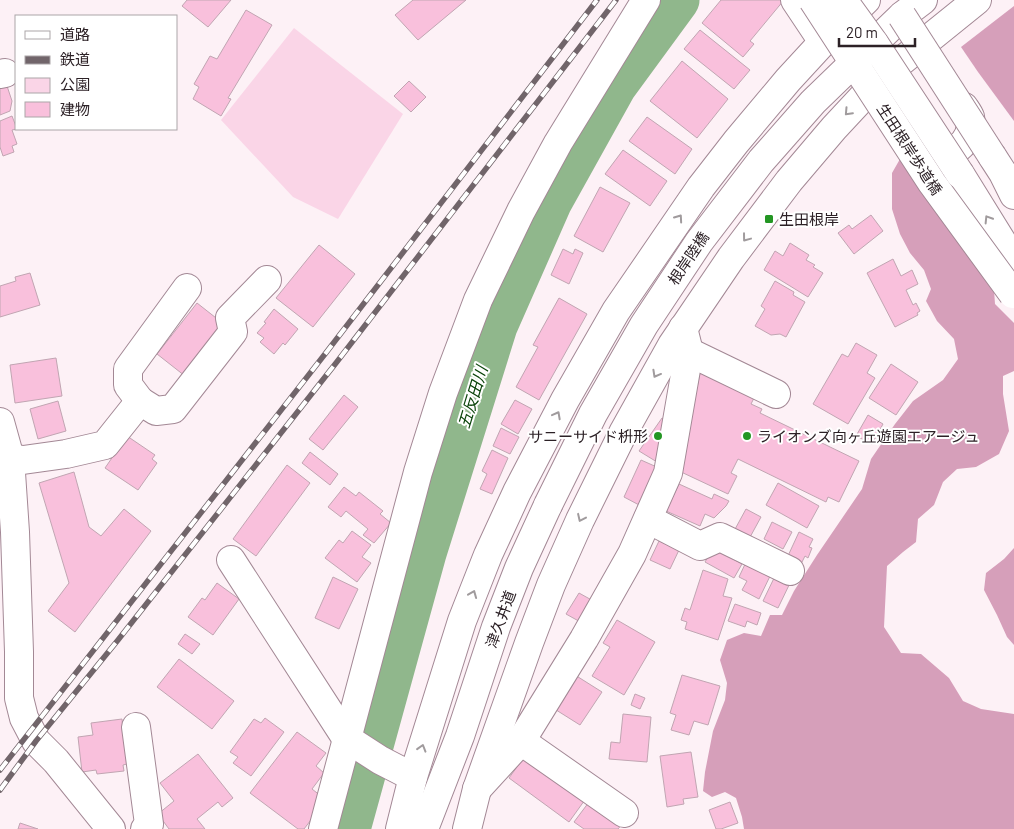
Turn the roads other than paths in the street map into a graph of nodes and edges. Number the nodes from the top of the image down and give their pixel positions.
1 (646, 0) edge
2 (795, 0) edge
3 (813, 0) edge
4 (843, 0) edge
5 (866, 0) edge
6 (923, 0) edge
7 (977, 0) edge
8 (896, 8) edge
9 (823, 42) junction
10 (874, 44) junction
11 (930, 53) dead end
12 (883, 108) junction
13 (1014, 195) edge
14 (660, 246) junction
15 (1014, 261) edge
16 (267, 280) dead end
17 (715, 281) junction
18 (187, 288) dead end
19 (1013, 294) edge
20 (624, 300) junction
21 (686, 340) junction
22 (776, 394) dead end
23 (140, 401) junction
24 (0, 422) edge
25 (10, 458) junction
26 (548, 505) joint
27 (648, 520) junction
28 (231, 560) dead end
29 (790, 571) dead end
30 (10, 654) edge
31 (136, 727) dead end
32 (460, 736) junction
33 (350, 740) junction
34 (522, 741) junction
35 (413, 777) junction
36 (477, 789) junction
37 (624, 813) dead end
38 (111, 829) edge
39 (146, 829) edge
40 (323, 829) edge
41 (400, 829) edge
42 (424, 829) edge
43 (450, 829) edge
44 (467, 829) edge

1 - 33 main road
2 - 9 main road
3 - 12 main road, 生田根岸歩道橋, bridge
4 - 10 main road, bridge
5 - 9 main road
6 - 8 main road, 根岸陸橋
7 -> 17 main road
8 - 10 main road, 根岸陸橋
8 - 13 main road, bridge
14 -> 9 main road
15 -> 10 main road, bridge
10 - 26 main road, 根岸陸橋, bridge
11 - 12 main road, bridge
12 - 19 main road, 生田根岸歩道橋, bridge
14 - 17 main road
14 - 20 main road
16 - 23 main road
17 - 21 main road
18 - 23 main road
20 - 21 main road
35 -> 20 main road
21 - 22 main road
21 - 27 main road
21 -> 36 main road
23 - 25 main road
24 - 25 main road
25 - 30 main road
26 - 32 main road, 津久井道
27 - 29 main road
27 - 34 main road
28 - 33 main road
30 - 38 main road
31 - 39 main road
32 - 42 main road, 津久井道
32 - 43 main road, 津久井道
33 - 35 main road
33 - 40 main road
34 - 36 main road
34 - 37 main road
35 - 41 main road
36 - 44 main road

